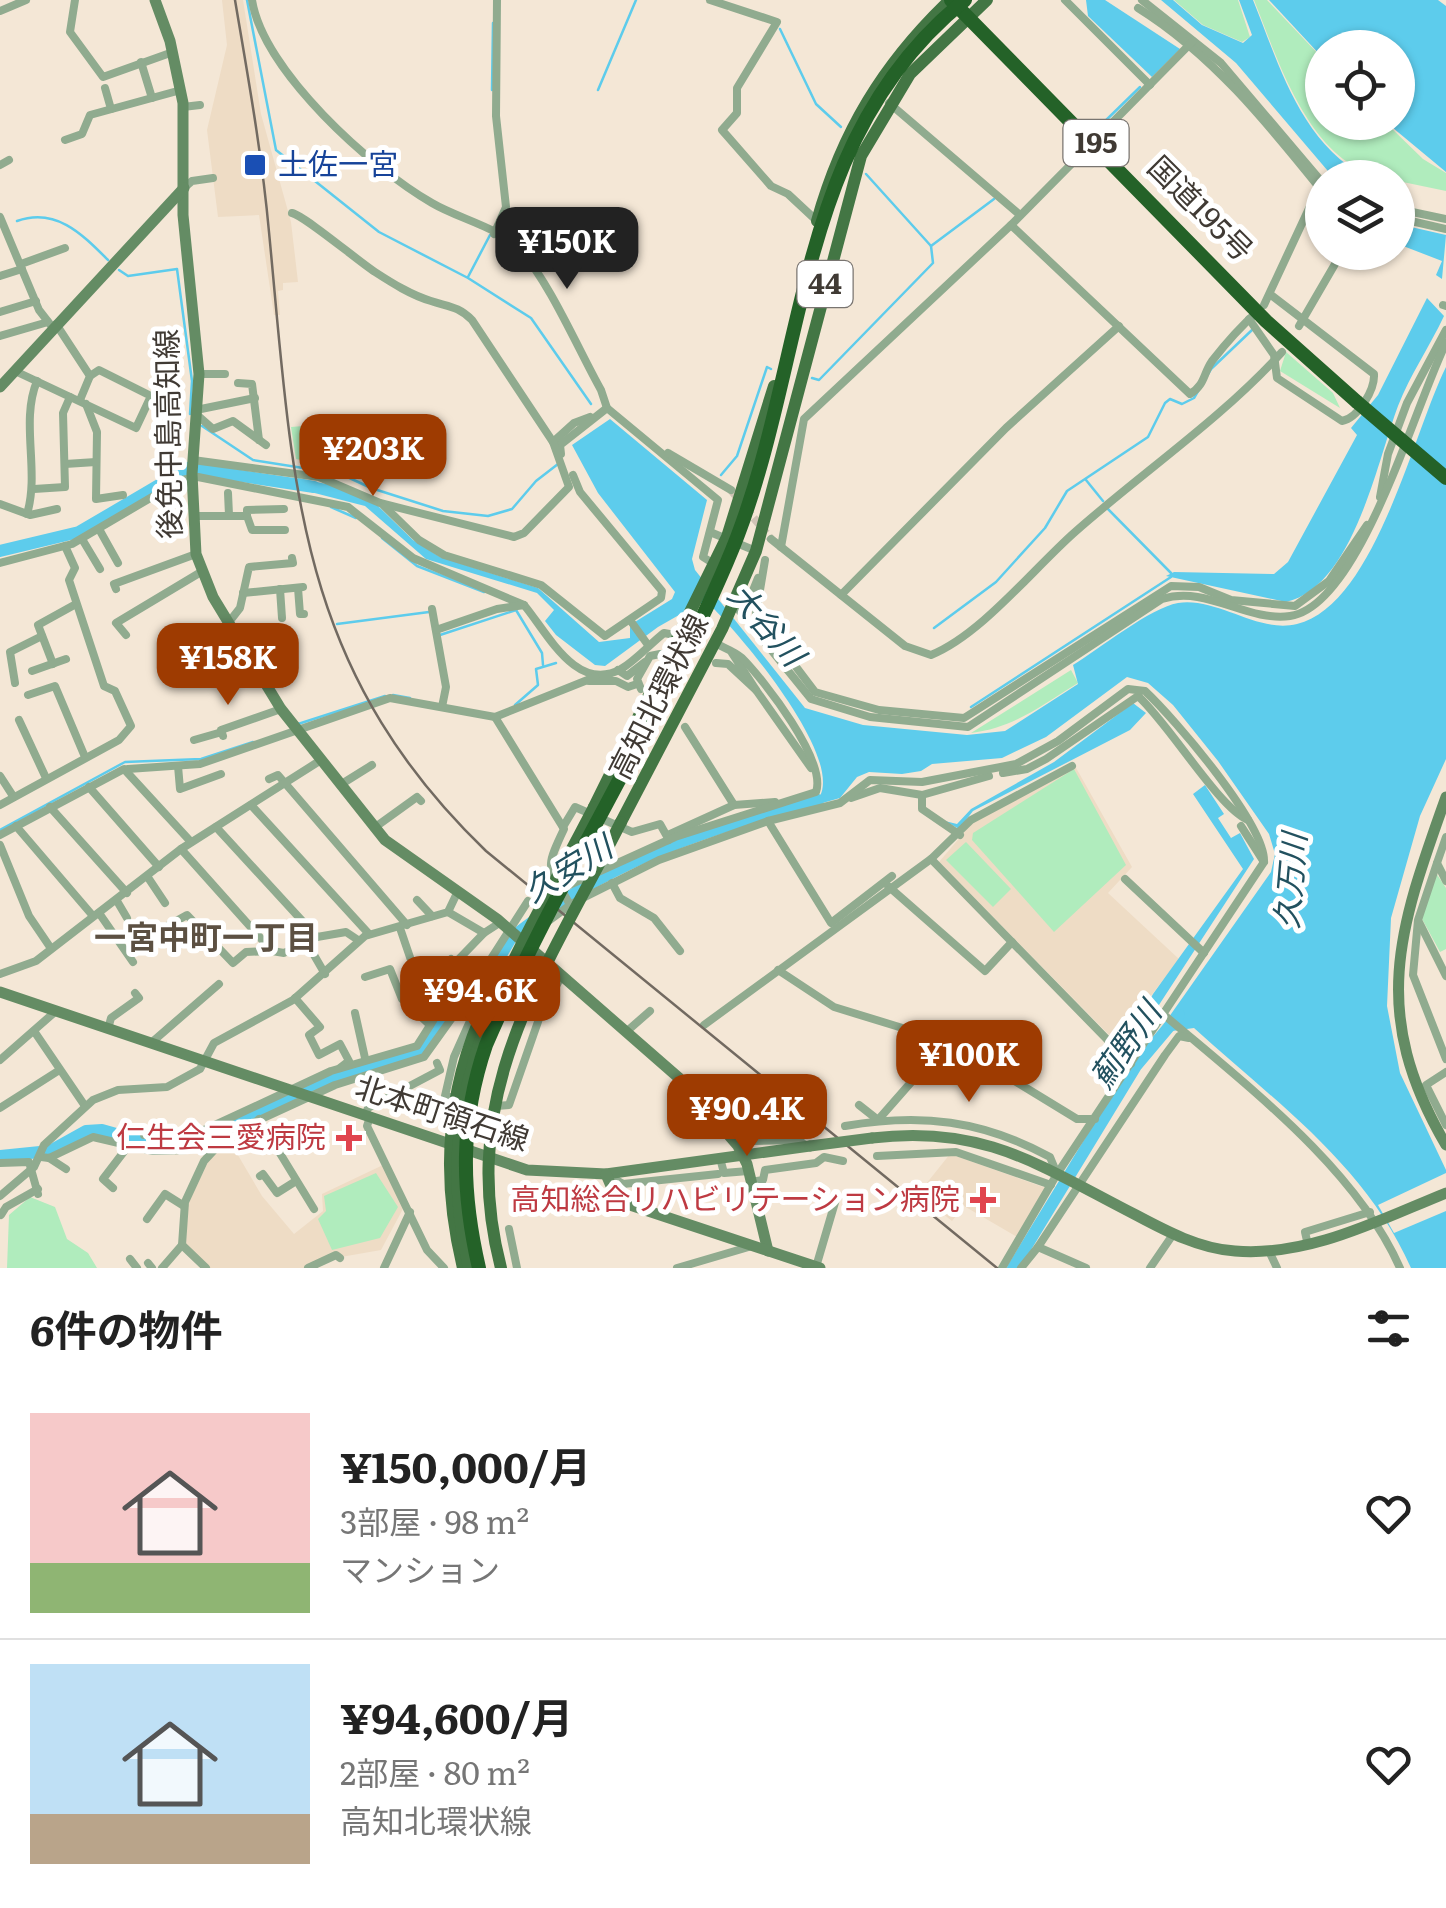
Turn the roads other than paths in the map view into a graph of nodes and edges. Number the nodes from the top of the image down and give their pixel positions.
1 (26, 0) edge
2 (78, 0) edge
3 (154, 0) edge
4 (252, 0) edge
5 (497, 0) edge
6 (710, 0) edge
7 (950, 0) edge
8 (965, 0) edge
9 (987, 0) edge
10 (1065, 0) edge
11 (1140, 4) edge
12 (3, 10) edge
13 (967, 16) junction
14 (0, 22) edge
15 (1192, 42) junction
16 (173, 52) junction
17 (142, 62) junction
18 (1150, 85) junction
19 (105, 88) dead end
20 (181, 90) junction
21 (152, 98) junction
22 (890, 103) junction
23 (200, 105) dead end
24 (183, 107) junction
25 (112, 110) junction
26 (65, 140) dead end
27 (1094, 141) junction
28 (1305, 166) edge
29 (213, 178) dead end
30 (184, 188) junction
31 (292, 213) dead end
32 (1305, 213) edge
33 (1415, 213) edge
34 (1020, 215) junction
35 (0, 217) edge
36 (1446, 219) edge
37 (817, 221) junction
38 (1415, 222) edge
39 (1011, 225) junction
40 (1446, 229) edge
41 (491, 232) junction
42 (12, 241) junction
43 (0, 245) edge
44 (65, 248) dead end
45 (21, 266) junction
46 (1331, 270) edge
47 (0, 276) edge
48 (36, 302) junction
49 (1260, 308) junction
50 (0, 312) edge
51 (1301, 322) junction
52 (52, 325) junction
53 (1119, 326) junction
54 (1446, 330) edge
55 (0, 336) edge
56 (1446, 343) edge
57 (1438, 354) junction
58 (1278, 356) junction
59 (15, 371) junction
60 (199, 374) junction
61 (225, 374) dead end
62 (90, 376) junction
63 (36, 380) junction
64 (238, 383) dead end
65 (0, 387) edge
66 (70, 396) junction
67 (255, 398) junction
68 (1360, 399) junction
69 (83, 402) junction
70 (604, 410) junction
71 (196, 412) junction
72 (798, 418) junction
73 (622, 424) junction
74 (553, 442) junction
75 (96, 462) junction
76 (65, 464) junction
77 (1446, 468) edge
78 (192, 470) junction
79 (1446, 478) edge
80 (34, 489) junction
81 (731, 490) tunnel mouth
82 (228, 493) dead end
83 (123, 495) dead end
84 (0, 504) edge
85 (284, 509) dead end
86 (57, 510) dead end
87 (393, 510) junction
88 (28, 514) junction
89 (229, 515) junction
90 (195, 516) junction
91 (246, 516) junction
92 (1372, 518) junction
93 (98, 529) junction
94 (285, 530) dead end
95 (710, 532) junction
96 (727, 537) junction
97 (82, 539) junction
98 (65, 546) junction
99 (781, 547) junction
100 (763, 549) junction
101 (196, 554) junction
102 (292, 558) dead end
103 (0, 563) edge
104 (118, 563) dead end
105 (100, 569) dead end
106 (712, 570) junction
107 (201, 572) junction
108 (116, 589) dead end
109 (280, 590) junction
110 (243, 594) junction
111 (841, 594) junction
112 (76, 604) junction
113 (522, 604) junction
114 (737, 608) junction
115 (432, 609) dead end
116 (304, 614) dead end
117 (282, 618) dead end
118 (630, 620) junction
119 (228, 622) junction
120 (436, 630) junction
121 (42, 636) junction
122 (126, 636) dead end
123 (680, 636) junction
124 (715, 644) junction
125 (648, 645) junction
126 (731, 651) junction
127 (660, 654) dead end
128 (676, 656) dead end
129 (66, 660) dead end
130 (701, 660) dead end
131 (646, 663) junction
132 (53, 664) junction
133 (716, 664) dead end
134 (618, 670) junction
135 (32, 671) dead end
136 (599, 675) junction
137 (586, 680) junction
138 (15, 683) dead end
139 (756, 690) junction
140 (28, 695) dead end
141 (653, 700) dead end
142 (443, 703) junction
143 (282, 709) junction
144 (672, 716) dead end
145 (495, 717) junction
146 (19, 720) dead end
147 (684, 726) dead end
148 (295, 727) junction
149 (194, 740) dead end
150 (86, 757) junction
151 (321, 760) junction
152 (372, 765) dead end
153 (178, 766) junction
154 (1072, 766) dead end
155 (128, 769) junction
156 (814, 769) junction
157 (994, 773) junction
158 (221, 774) dead end
159 (0, 776) edge
160 (46, 778) junction
161 (269, 779) dead end
162 (285, 783) junction
163 (340, 785) junction
164 (89, 788) junction
165 (922, 795) junction
166 (12, 796) junction
167 (805, 798) junction
168 (1446, 798) edge
169 (847, 800) junction
170 (421, 802) dead end
171 (734, 804) junction
172 (777, 804) junction
173 (0, 805) edge
174 (251, 805) junction
175 (591, 806) junction
176 (50, 808) junction
177 (808, 811) junction
178 (768, 821) junction
179 (624, 823) junction
180 (16, 826) junction
181 (216, 826) junction
182 (563, 827) junction
183 (374, 828) junction
184 (0, 835) edge
185 (960, 835) junction
186 (1446, 837) edge
187 (668, 838) junction
188 (192, 842) junction
189 (0, 844) edge
190 (181, 849) junction
191 (932, 859) junction
192 (1437, 863) junction
193 (158, 867) junction
194 (147, 876) junction
195 (1125, 879) dead end
196 (1446, 881) edge
197 (889, 882) junction
198 (612, 883) junction
199 (458, 890) junction
200 (127, 893) junction
201 (566, 897) junction
202 (417, 900) dead end
203 (117, 901) junction
204 (528, 901) dead end
205 (165, 904) dead end
206 (448, 912) junction
207 (96, 914) junction
208 (432, 916) junction
209 (127, 918) dead end
210 (1418, 920) junction
211 (169, 925) dead end
212 (404, 927) junction
213 (484, 933) junction
214 (369, 934) junction
215 (513, 934) junction
216 (317, 937) junction
217 (358, 940) junction
218 (1012, 942) junction
219 (50, 947) junction
220 (272, 951) junction
221 (680, 951) dead end
222 (1446, 952) edge
223 (1204, 953) junction
224 (421, 954) dead end
225 (314, 955) dead end
226 (1436, 958) junction
227 (411, 960) junction
228 (134, 962) dead end
229 (778, 970) junction
230 (408, 972) dead end
231 (0, 974) edge
232 (325, 974) junction
233 (429, 976) dead end
234 (562, 976) junction
235 (1446, 976) edge
236 (365, 977) dead end
237 (481, 977) junction
238 (218, 984) dead end
239 (0, 992) edge
240 (135, 993) dead end
241 (484, 995) junction
242 (295, 998) junction
243 (503, 998) junction
244 (56, 1011) junction
245 (650, 1011) dead end
246 (355, 1013) dead end
247 (1163, 1014) junction
248 (532, 1018) junction
249 (467, 1022) junction
250 (432, 1024) junction
251 (704, 1025) dead end
252 (458, 1026) dead end
253 (108, 1028) junction
254 (34, 1031) junction
255 (626, 1032) junction
256 (1187, 1035) junction
257 (151, 1043) junction
258 (942, 1047) dead end
259 (365, 1058) junction
260 (1446, 1059) edge
261 (0, 1060) edge
262 (203, 1061) junction
263 (349, 1062) junction
264 (453, 1062) junction
265 (1132, 1064) junction
266 (58, 1070) junction
267 (335, 1070) junction
268 (1446, 1072) edge
269 (682, 1082) junction
270 (335, 1086) junction
271 (287, 1089) junction
272 (308, 1096) junction
273 (455, 1098) junction
274 (860, 1105) dead end
275 (85, 1106) junction
276 (497, 1106) junction
277 (0, 1108) edge
278 (368, 1116) junction
279 (722, 1116) junction
280 (1096, 1118) junction
281 (258, 1119) junction
282 (878, 1120) junction
283 (1446, 1125) edge
284 (845, 1126) dead end
285 (229, 1134) junction
286 (950, 1134) junction
287 (144, 1136) dead end
288 (78, 1142) junction
289 (100, 1142) dead end
290 (449, 1144) junction
291 (129, 1145) junction
292 (1446, 1145) edge
293 (808, 1146) junction
294 (774, 1151) junction
295 (947, 1151) junction
296 (743, 1154) junction
297 (877, 1156) dead end
298 (1019, 1156) junction
299 (45, 1158) junction
300 (720, 1158) junction
301 (492, 1159) junction
302 (842, 1161) dead end
303 (0, 1163) edge
304 (777, 1168) junction
305 (30, 1169) junction
306 (66, 1169) dead end
307 (1013, 1169) junction
308 (606, 1174) junction
309 (718, 1174) dead end
310 (260, 1176) dead end
311 (750, 1176) junction
312 (1056, 1179) junction
313 (296, 1180) junction
314 (1077, 1185) junction
315 (113, 1188) dead end
316 (1446, 1194) edge
317 (0, 1196) edge
318 (836, 1198) dead end
319 (184, 1206) junction
320 (314, 1209) dead end
321 (410, 1212) junction
322 (0, 1216) edge
323 (1376, 1218) junction
324 (148, 1220) dead end
325 (509, 1228) dead end
326 (1174, 1233) junction
327 (182, 1246) junction
328 (752, 1246) junction
329 (1038, 1247) junction
330 (768, 1250) junction
331 (1270, 1251) junction
332 (1056, 1256) junction
333 (130, 1258) dead end
334 (340, 1258) dead end
335 (712, 1258) junction
336 (503, 1264) edge
337 (464, 1266) edge
338 (813, 1267) edge
339 (137, 1268) edge
340 (162, 1268) edge
341 (206, 1268) edge
342 (308, 1268) edge
343 (384, 1268) edge
344 (444, 1268) edge
345 (479, 1268) edge
346 (517, 1268) edge
347 (677, 1268) edge
348 (716, 1268) edge
349 (1002, 1268) edge
350 (1021, 1268) edge
351 (1049, 1268) edge
352 (1086, 1268) edge
353 (1150, 1268) edge
354 (1278, 1268) edge
355 (1400, 1268) edge

1 - 12 street
2 - 17 street
3 - 16 main road, 後免中島高知線
4 - 41 street
5 - 41 street
6 - 37 street
7 - 13 highway, 国道195号 / 195
7 - 37 main road, 高知北環状線 / 44
8 - 345 highway, bridge
9 - 13 main road, 高知北環状線 / 44
10 - 18 street
11 - 15 street
12 - 14 street
13 - 22 main road, 高知北環状線 / 44
13 - 27 highway, 国道195号 / 195
15 - 18 street
15 - 28 street
16 - 17 street
16 - 20 main road, 後免中島高知線
17 - 21 street
18 - 27 street
19 - 25 street
20 - 21 street
20 - 24 main road, 後免中島高知線
21 - 25 street
22 - 34 street
22 - 72 main road, 高知北環状線 / 44
23 - 24 street
24 - 30 main road, 後免中島高知線
25 - 26 street
27 - 34 street
27 - 49 highway, 国道195号 / 195
29 - 30 street
30 - 52 main road
30 - 60 main road, 後免中島高知線
31 - 74 street
32 - 49 street
33 - 36 street
34 - 39 street
35 - 42 street
37 - 96 main road, 高知北環状線 / 44
38 - 40 street
39 - 53 street
39 - 72 street
41 - 70 street
42 - 43 street
42 - 45 street
44 - 45 street
45 - 47 street
45 - 48 street
46 - 51 street
48 - 50 street
48 - 52 street
49 - 51 street
49 - 53 street
49 - 58 street
49 - 68 highway, 国道195号 / 195
51 - 58 street
52 - 55 street
52 - 59 main road
52 - 62 street
53 - 111 street
54 - 57 street
56 - 57 street
57 - 92 street
58 - 111 street
59 - 63 street
59 - 65 main road
60 - 61 street
60 - 71 main road, 後免中島高知線
62 - 69 street
62 - 69 street
63 - 66 street
63 - 80 street
64 - 67 street
66 - 69 street
66 - 76 street
67 - 71 street
67 - 71 street
68 - 77 highway, 国道195号 / 195
68 - 79 highway, 国道195号 / 195, bridge
69 - 75 street
70 - 73 street
70 - 74 street
70 - 118 street
71 - 78 main road, 後免中島高知線
72 - 99 street
72 - 100 main road, 高知北環状線 / 44
73 - 81 street
73 - 95 street
74 - 87 street
75 - 76 street
75 - 83 street
76 - 80 street
78 - 87 street
78 - 90 main road, 後免中島高知線
78 - 93 street
78 - 113 street
80 - 88 street
82 - 89 street
84 - 88 street
85 - 91 street
86 - 88 street
87 - 118 street
89 - 90 street
89 - 91 street
90 - 101 main road, 後免中島高知線
91 - 94 street
92 - 100 street
92 - 114 street
93 - 97 street
93 - 104 street
95 - 96 street
95 - 106 street
96 - 100 street
96 - 106 main road, 高知北環状線 / 44
97 - 98 street
97 - 105 street
98 - 103 street
98 - 112 street
99 - 100 street
99 - 111 street
100 - 114 main road, 高知北環状線 / 44
101 - 107 main road, 後免中島高知線
101 - 108 street
102 - 110 street
106 - 123 main road, 高知北環状線 / 44
107 - 119 main road, 後免中島高知線
107 - 122 street
109 - 110 street
109 - 116 street
109 - 117 street
110 - 119 street
112 - 121 street
112 - 150 street
113 - 120 street
113 - 136 street
114 - 124 main road, 高知北環状線 / 44
115 - 120 street
118 - 125 street
119 - 143 main road, 後免中島高知線
120 - 142 street
121 - 132 street
121 - 138 street
123 - 125 street
123 - 175 main road, 高知北環状線 / 44
124 - 126 street
124 - 179 main road, 高知北環状線 / 44
125 - 134 street
126 - 139 street
126 - 156 street
127 - 131 street
128 - 130 street
129 - 132 street
131 - 134 street
131 - 137 street
132 - 135 street
133 - 139 street
134 - 136 street
136 - 137 street
137 - 145 street
139 - 156 street
140 - 150 street
141 - 144 street
142 - 145 street
142 - 148 street
143 - 148 main road, 後免中島高知線
143 - 149 street
145 - 182 street
146 - 160 street
147 - 171 street
148 - 151 main road, 後免中島高知線
148 - 153 street
150 - 160 street
151 - 162 street
151 - 163 main road, 後免中島高知線
152 - 163 street
153 - 155 street
153 - 158 street
154 - 185 street
155 - 164 street
155 - 188 street
156 - 167 street
157 - 165 street
157 - 169 street
157 - 223 street
159 - 166 street
160 - 166 street
161 - 162 street
162 - 174 street
162 - 212 street
163 - 183 main road, 後免中島高知線
164 - 176 street
164 - 193 street
165 - 169 street
165 - 185 street
166 - 173 street
167 - 172 street
167 - 177 street
168 - 292 main road
169 - 177 street
170 - 183 street
171 - 172 street
171 - 187 street
172 - 187 street
174 - 181 street
174 - 214 street
175 - 241 main road, bridge
175 - 337 main road, 高知北環状線 / 44, bridge
176 - 180 street
176 - 200 street
177 - 178 street
178 - 197 street
178 - 198 street
179 - 248 main road, 44, bridge
179 - 336 main road, 高知北環状線 / 44, bridge
180 - 184 street
180 - 207 street
181 - 188 street
181 - 216 street
182 - 187 street
182 - 201 street
183 - 199 main road, 後免中島高知線
185 - 191 street
186 - 192 street
187 - 201 street
188 - 190 street
189 - 219 street
190 - 193 street
190 - 220 street
191 - 197 street
191 - 218 street
192 - 196 street
192 - 210 street
193 - 194 street
194 - 200 street
194 - 205 street
195 - 223 street
197 - 218 street
197 - 229 street
198 - 201 street
198 - 221 street
199 - 206 street
199 - 215 main road, 後免中島高知線
200 - 203 street
201 - 215 street
202 - 208 street
203 - 207 street
203 - 209 street
204 - 215 street
206 - 208 street
206 - 213 street
207 - 219 street
207 - 228 street
208 - 212 street
210 - 226 street
210 - 260 street
211 - 220 street
212 - 214 street
212 - 227 street
213 - 215 street
213 - 233 street
214 - 217 street
215 - 234 main road, 後免中島高知線
215 - 237 street
215 - 243 street
216 - 217 street
216 - 220 street
217 - 232 street
218 - 265 street
219 - 231 street
222 - 226 street
223 - 247 street
224 - 227 street
225 - 232 street
226 - 235 street
227 - 230 street
229 - 251 street
229 - 280 street
232 - 242 street
234 - 248 street
234 - 255 main road, 後免中島高知線
236 - 250 street
237 - 241 street
237 - 250 street
238 - 257 street
239 - 244 main road, 北本町領石線
240 - 253 street
241 - 243 street
241 - 249 street
241 - 270 street
241 - 273 main road
242 - 262 street
242 - 263 street
243 - 248 street
244 - 253 main road, 北本町領石線
244 - 254 street
245 - 255 street
246 - 259 street
247 - 256 street
247 - 265 street
248 - 276 main road, 44
248 - 276 street
249 - 252 street
249 - 264 street
250 - 259 street
250 - 267 street
253 - 257 main road, 北本町領石線
254 - 261 street
254 - 266 street
255 - 269 main road, 後免中島高知線
256 - 314 street
256 - 323 street
257 - 262 main road, 北本町領石線
258 - 282 street
259 - 263 street
262 - 271 main road, 北本町領石線
262 - 275 street
263 - 267 street
264 - 273 street
264 - 278 street
265 - 280 street
266 - 275 street
266 - 277 street
267 - 270 street
267 - 271 street
268 - 283 street
269 - 279 street
269 - 296 main road, 後免中島高知線
270 - 272 street
271 - 272 main road, 北本町領石線
271 - 287 street
272 - 278 main road, 北本町領石線
272 - 281 street
273 - 290 main road
274 - 282 street
275 - 299 street
276 - 301 main road, 44
278 - 290 main road, 北本町領石線
278 - 321 street
279 - 293 street
279 - 296 street
280 - 312 street
281 - 285 street
281 - 313 street
282 - 284 street
282 - 312 street
285 - 291 street
285 - 319 street
286 - 293 main road, 北本町領石線, bridge
286 - 295 street
286 - 298 main road, 北本町領石線
288 - 289 street
288 - 291 street
288 - 299 street
290 - 301 main road, 北本町領石線
290 - 337 main road
291 - 315 street
293 - 294 main road, 北本町領石線
294 - 296 main road, 北本町領石線
294 - 304 street
295 - 297 street
295 - 307 street
296 - 300 main road, 北本町領石線
296 - 311 main road, 後免中島高知線
298 - 307 street
298 - 312 main road, 北本町領石線
299 - 305 street
299 - 306 street
300 - 308 main road, 北本町領石線
300 - 311 street
301 - 308 main road, 北本町領石線
301 - 336 main road
302 - 304 street
303 - 305 street
304 - 311 street
305 - 317 street
305 - 322 street
307 - 312 street
308 - 309 street
308 - 328 main road
310 - 313 street
311 - 330 main road, 後免中島高知線
312 - 314 main road, 北本町領石線
312 - 349 street
313 - 320 street
314 - 326 main road, 北本町領石線
314 - 329 street
316 - 323 main road, 北本町領石線
318 - 338 street
319 - 324 street
319 - 327 street
321 - 343 street
321 - 344 street
323 - 331 main road, 北本町領石線
323 - 355 street
325 - 346 street
326 - 331 main road, 北本町領石線
326 - 353 street
327 - 340 street
327 - 341 street
328 - 330 main road
328 - 335 street
329 - 332 street
329 - 350 street
330 - 338 main road
331 - 354 street
332 - 351 street
332 - 352 street
333 - 339 street
334 - 342 street
335 - 347 street
335 - 348 street

